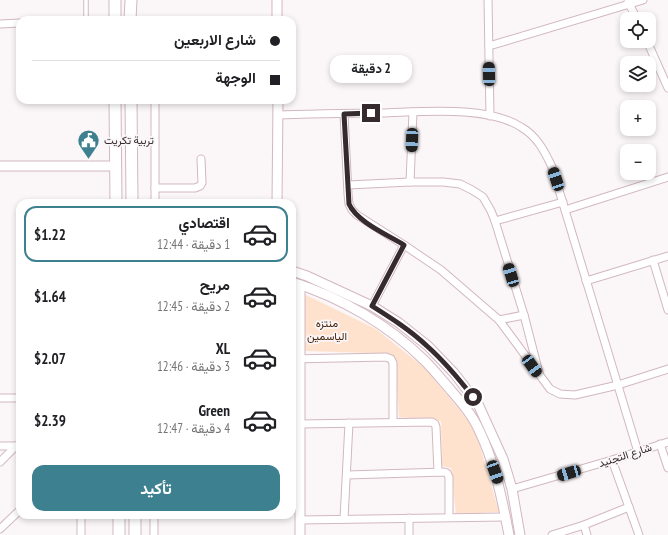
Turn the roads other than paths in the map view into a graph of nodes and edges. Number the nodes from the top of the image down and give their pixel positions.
1 (86, 0) edge
2 (115, 0) edge
3 (131, 0) edge
4 (277, 0) edge
5 (488, 0) edge
6 (643, 0) edge
7 (628, 2) edge
8 (633, 12) edge
9 (86, 16) edge
10 (115, 16) edge
11 (130, 16) edge
12 (277, 16) edge
13 (16, 23) edge
14 (0, 24) edge
15 (489, 46) junction
16 (650, 48) edge
17 (668, 88) edge
18 (115, 104) edge
19 (131, 104) edge
20 (155, 104) edge
21 (278, 104) edge
22 (413, 112) junction
23 (344, 114) junction
24 (278, 115) junction
25 (490, 116) junction
26 (201, 159) dead end
27 (0, 166) edge
28 (116, 166) junction
29 (668, 177) edge
30 (410, 182) junction
31 (348, 185) junction
32 (155, 188) junction
33 (116, 199) edge
34 (132, 199) edge
35 (155, 199) edge
36 (277, 199) edge
37 (563, 202) junction
38 (565, 210) junction
39 (495, 221) junction
40 (404, 245) junction
41 (668, 256) edge
42 (653, 260) junction
43 (296, 272) edge
44 (586, 281) junction
45 (296, 284) edge
46 (372, 306) junction
47 (668, 310) edge
48 (524, 316) junction
49 (499, 320) junction
50 (296, 359) edge
51 (668, 369) edge
52 (540, 377) junction
53 (618, 385) junction
54 (0, 398) edge
55 (16, 398) edge
56 (297, 419) edge
57 (393, 422) junction
58 (349, 423) junction
59 (668, 442) edge
60 (660, 444) junction
61 (0, 446) edge
62 (16, 446) edge
63 (16, 448) edge
64 (638, 452) junction
65 (503, 459) junction
66 (612, 460) junction
67 (0, 462) edge
68 (491, 462) junction
69 (668, 468) edge
70 (296, 470) edge
71 (438, 472) junction
72 (346, 476) junction
73 (296, 487) edge
74 (512, 489) junction
75 (629, 507) junction
76 (16, 514) edge
77 (449, 517) junction
78 (506, 517) junction
79 (408, 518) junction
80 (81, 519) edge
81 (119, 519) edge
82 (135, 519) edge
83 (154, 519) edge
84 (344, 519) junction
85 (300, 520) junction
86 (584, 525) junction
87 (0, 529) edge
88 (81, 535) edge
89 (119, 535) edge
90 (135, 535) edge
91 (154, 535) edge
92 (300, 535) edge
93 (409, 535) edge
94 (510, 535) edge
95 (520, 535) edge
96 (552, 535) edge
97 (587, 535) edge
98 (639, 535) edge

1 - 9 lane
2 - 10 main road
3 - 11 main road
4 - 12 main road
5 - 15 street
6 - 7 street
7 - 8 street
7 - 15 street
13 - 14 street
15 - 25 street
16 - 17 street
18 - 28 main road
19 - 34 main road
20 - 32 street
21 - 24 main road
22 - 23 street
22 - 25 street
22 - 30 street
23 - 24 street
23 - 31 street
24 - 36 main road
25 - 37 street
26 - 32 street
27 - 28 main road
28 - 33 main road
29 - 38 street
30 - 31 street
30 - 39 street
31 - 40 street
32 - 35 street
37 - 38 street
37 - 39 street
38 - 44 street
39 - 48 street
40 - 46 street
40 - 49 street
41 - 42 street
42 - 44 street
42 - 47 street
43 - 46 main road
44 - 53 street
45 - 50 main road
45 - 68 main road
46 - 65 main road
48 - 49 street
48 - 52 street
49 - 52 street
50 - 56 main road
50 - 57 street
51 - 53 street
52 - 53 street
53 - 64 street
54 - 55 street
56 - 58 street
56 - 70 main road
57 - 58 street
57 - 71 street
58 - 72 street
59 - 60 street, شارع التجنيد
60 - 64 street, شارع التجنيد
60 - 69 street
61 - 62 street
63 - 67 street
64 - 66 street, شارع التجنيد
65 - 68 main road
65 - 74 main road
66 - 74 street, شارع التجنيد
66 - 75 street
68 - 78 main road
70 - 73 main road
71 - 72 street
71 - 77 street
72 - 84 street
73 - 85 main road
74 - 95 main road
75 - 86 street
75 - 98 street
76 - 87 street
77 - 78 street
77 - 79 street
78 - 94 main road
79 - 84 street
79 - 93 street
80 - 88 street
81 - 89 main road
82 - 90 main road
83 - 91 street
84 - 85 street
85 - 92 main road
86 - 96 street
86 - 97 street

